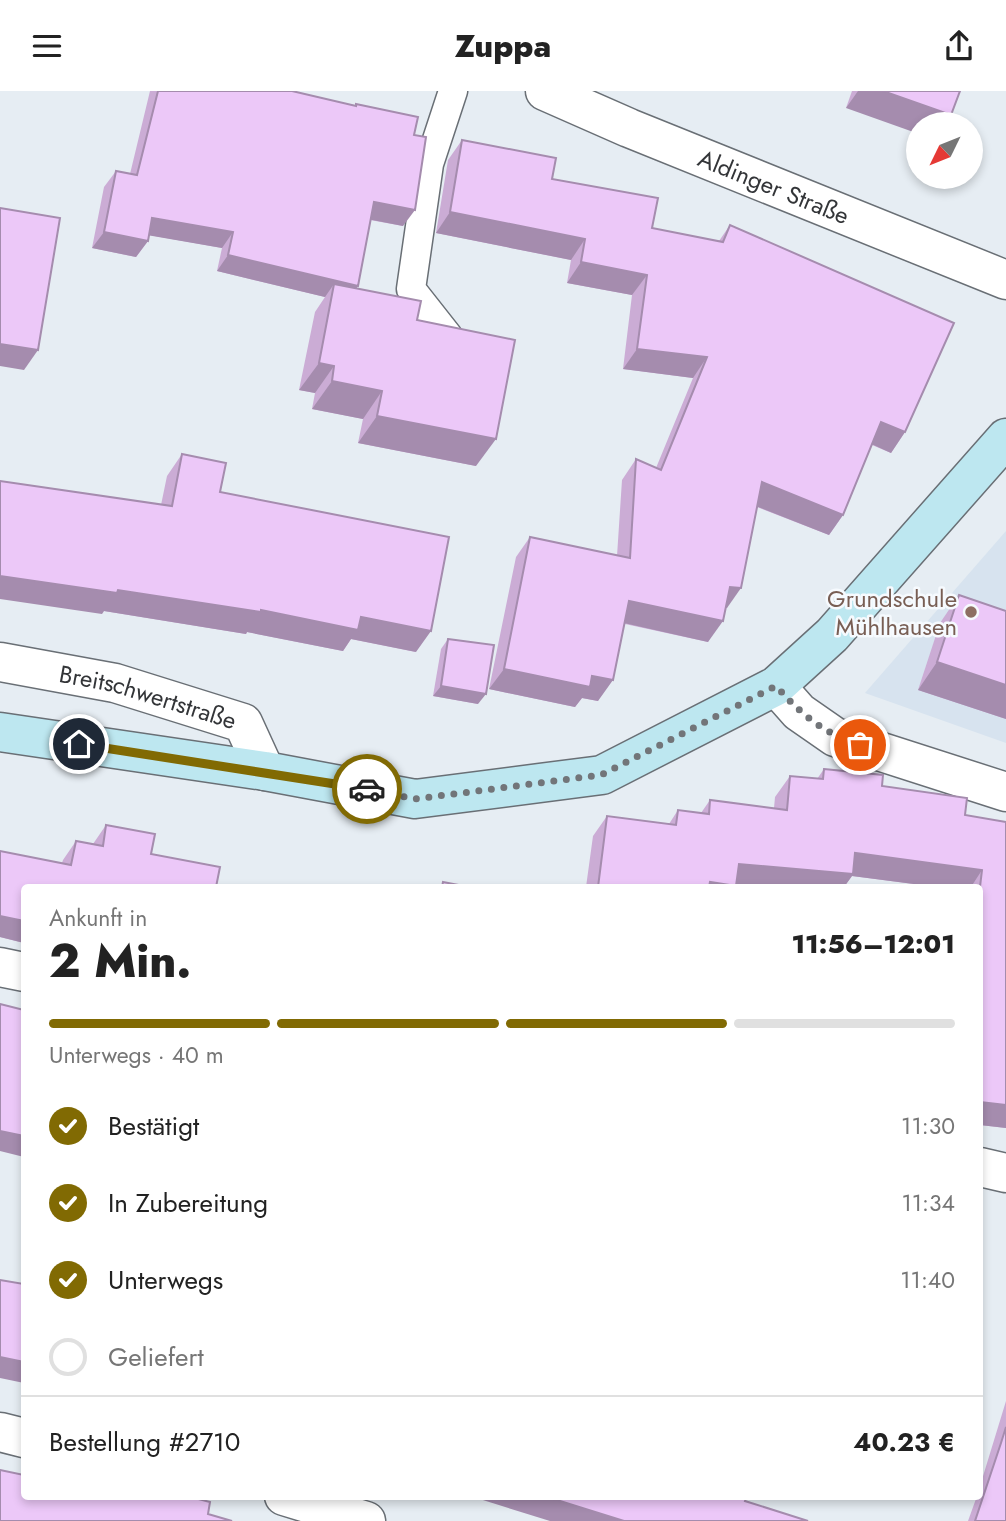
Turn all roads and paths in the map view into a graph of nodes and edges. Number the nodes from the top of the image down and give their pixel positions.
1 (453, 91) edge
2 (545, 91) edge
3 (1006, 280) edge
4 (448, 336) edge
5 (1006, 438) edge
6 (0, 662) edge
7 (776, 686) junction
8 (0, 732) edge
9 (265, 771) junction
10 (1006, 792) edge
11 (0, 967) edge
12 (21, 971) edge
13 (983, 1168) edge
14 (1006, 1173) edge
15 (0, 1433) edge
16 (21, 1437) edge
17 (297, 1500) edge
18 (366, 1521) edge

1 - 4 lane
2 - 3 street, Aldinger Straße
5 - 7 street
6 - 9 street, Breitschwertstraße
7 - 9 street
7 - 10 street
8 - 9 street
11 - 12 street
13 - 14 street
15 - 16 street
17 - 18 street

